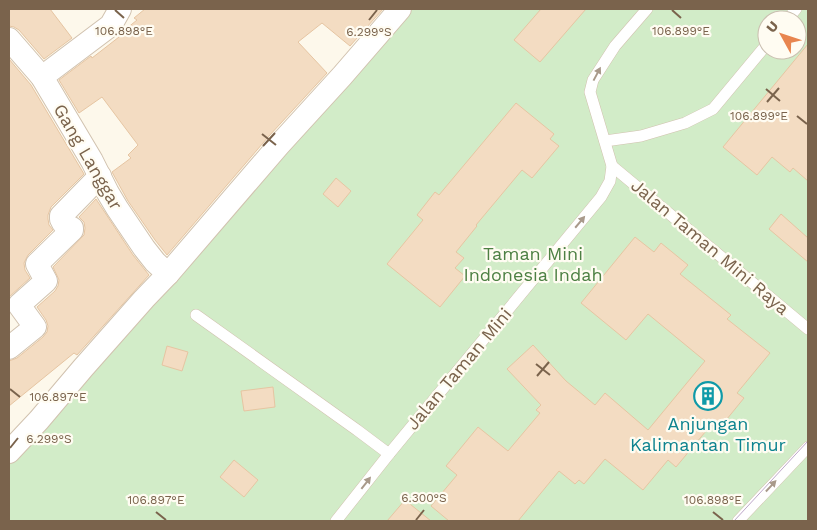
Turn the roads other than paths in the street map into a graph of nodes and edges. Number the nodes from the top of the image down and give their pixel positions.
1 (120, 9) edge
2 (400, 9) edge
3 (647, 9) edge
4 (9, 39) edge
5 (757, 56) edge
6 (42, 77) junction
7 (604, 141) junction
8 (612, 166) junction
9 (100, 176) junction
10 (168, 274) junction
11 (196, 315) dead end
12 (808, 329) edge
13 (9, 348) edge
14 (808, 447) edge
15 (9, 452) edge
16 (389, 454) junction
17 (336, 521) edge
18 (738, 521) edge

1 - 6 street
2 - 10 street
7 -> 3 lane
4 - 6 street, Gang Langgar
5 - 7 lane
6 - 9 street, Gang Langgar
7 - 8 lane
8 - 12 lane, Jalan Taman Mini Raya
16 -> 8 lane, Jalan Taman Mini
9 - 10 street, Gang Langgar
9 - 13 street
10 - 15 street
11 - 16 lane
18 -> 14 lane
17 -> 16 lane, Jalan Taman Mini

